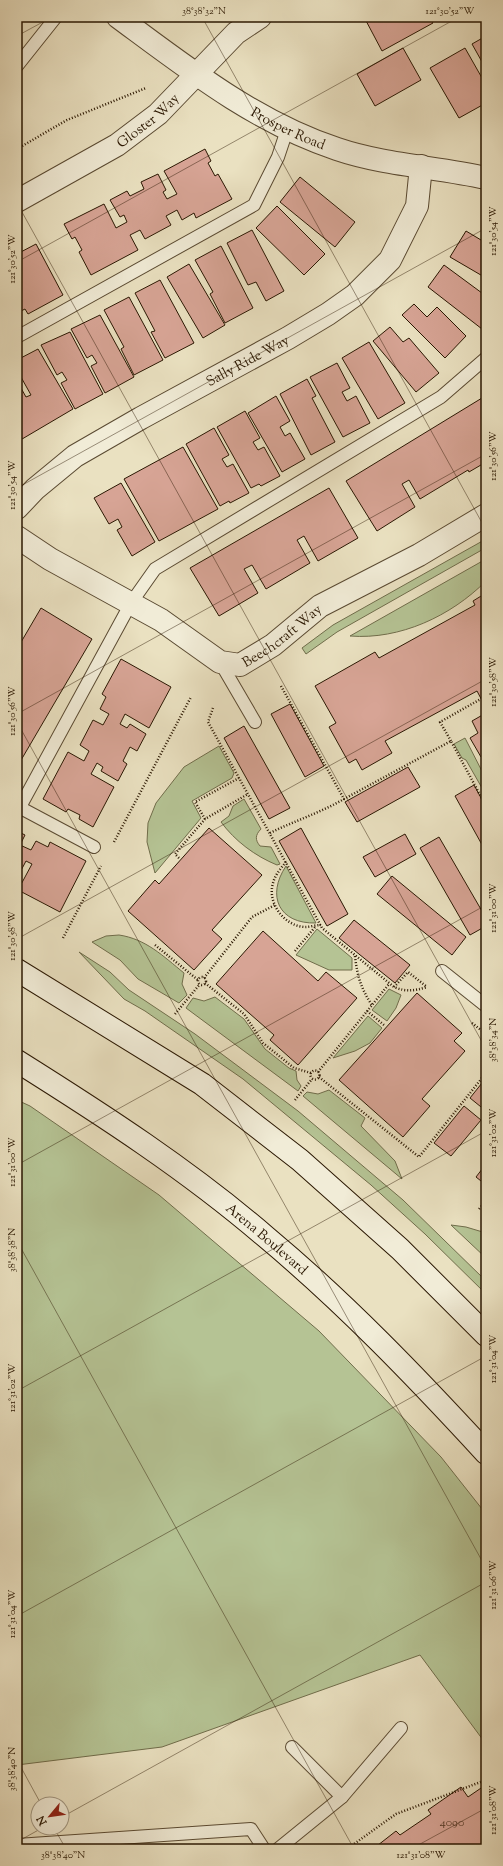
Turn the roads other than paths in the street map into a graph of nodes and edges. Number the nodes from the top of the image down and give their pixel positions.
1 (56, 17) edge
2 (118, 17) edge
3 (260, 17) edge
4 (17, 66) edge
5 (196, 74) junction
6 (287, 130) junction
7 (421, 166) junction
8 (486, 178) edge
9 (17, 201) edge
10 (17, 337) edge
11 (486, 358) edge
12 (17, 508) edge
13 (486, 515) edge
14 (17, 537) edge
15 (131, 603) junction
16 (220, 662) junction
17 (255, 722) dead end
18 (18, 806) edge
19 (94, 847) dead end
20 (17, 970) edge
21 (442, 971) dead end
22 (486, 1006) edge
23 (17, 1061) edge
24 (486, 1335) edge
25 (486, 1453) edge
26 (401, 1728) dead end
27 (292, 1746) dead end
28 (342, 1798) junction
29 (17, 1845) edge
30 (264, 1849) edge
31 (278, 1849) edge

1 - 4 lane
2 - 5 street, Prosper Road
3 - 5 street, Gloster Way
5 - 6 street, Prosper Road
5 - 9 street, Gloster Way
6 - 7 street, Prosper Road
6 - 10 lane
7 - 8 street, Prosper Road
7 - 12 street, Sally Ride Way
11 - 15 lane
13 - 16 street, Beechcraft Way
14 - 15 street, Beechcraft Way
15 - 16 street, Beechcraft Way
15 - 18 lane
16 - 17 lane
18 - 19 lane
20 - 24 street
21 - 22 lane
23 - 25 street, Arena Boulevard
26 - 28 lane
27 - 28 lane
28 - 31 lane
29 - 30 lane

